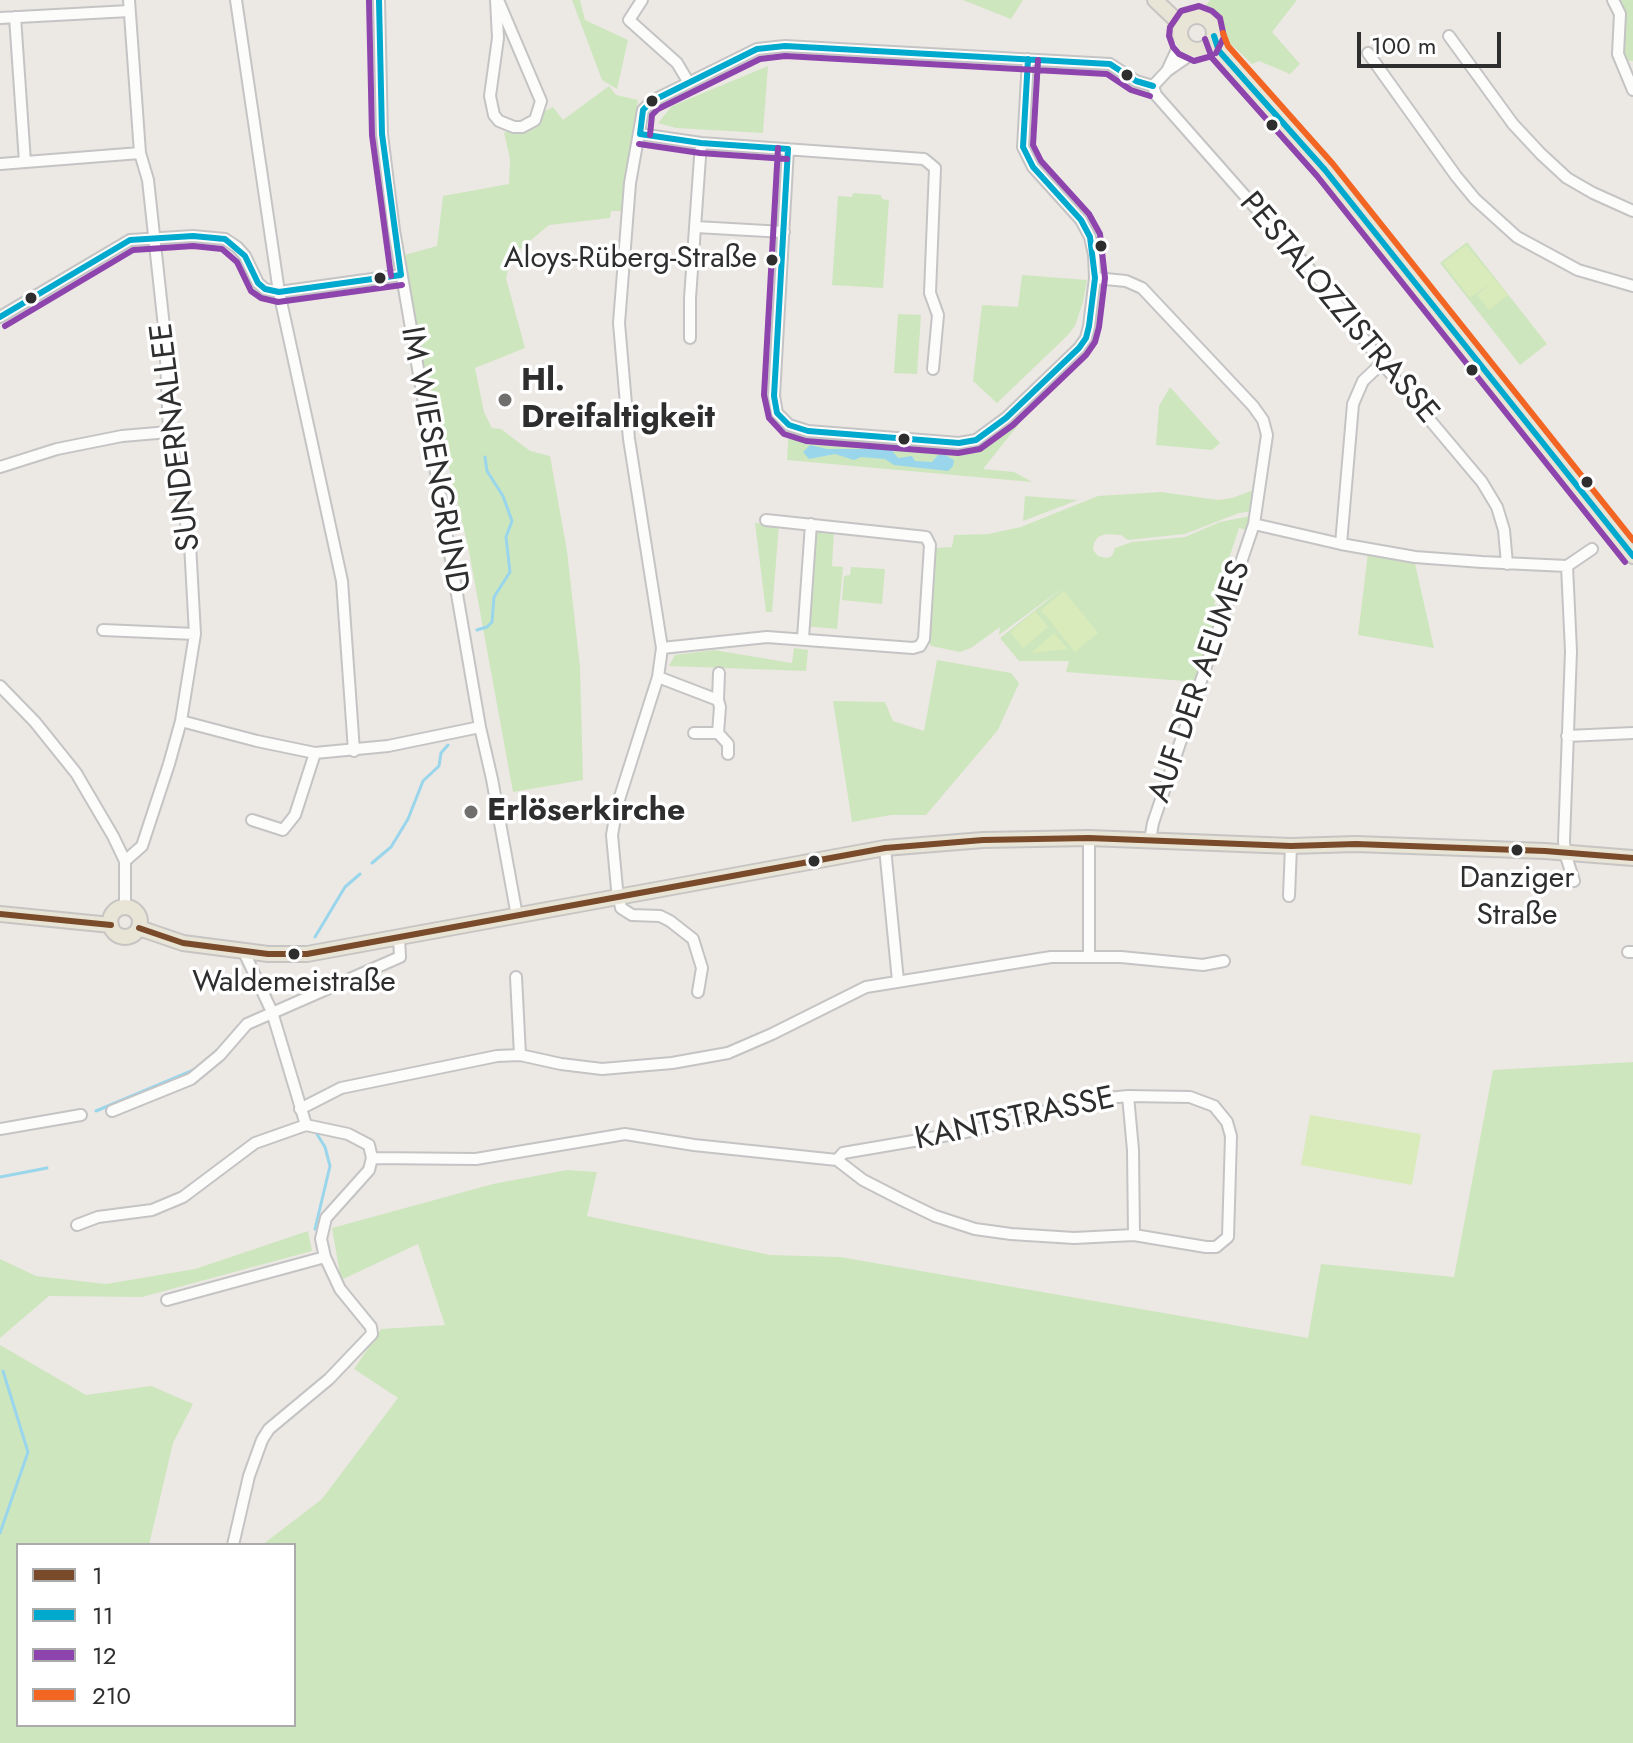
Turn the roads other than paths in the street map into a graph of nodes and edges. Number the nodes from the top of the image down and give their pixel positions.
1 (236, 0) edge
2 (379, 0) edge
3 (497, 0) edge
4 (642, 0) edge
5 (1155, 0) edge
6 (1164, 0) edge
7 (1613, 0) edge
8 (129, 6) edge
9 (15, 17) junction
10 (1191, 17) junction
11 (0, 18) edge
12 (1181, 35) junction
13 (1214, 36) junction
14 (1449, 36) dead end
15 (1199, 50) junction
16 (1368, 53) dead end
17 (1028, 59) junction
18 (1167, 71) junction
19 (1237, 73) junction
20 (689, 83) junction
21 (1153, 86) junction
22 (1633, 90) edge
23 (640, 134) junction
24 (701, 143) junction
25 (788, 149) junction
26 (140, 153) junction
27 (25, 162) junction
28 (0, 164) edge
29 (1633, 211) edge
30 (696, 227) junction
31 (784, 232) junction
32 (154, 238) junction
33 (401, 275) junction
34 (1095, 278) junction
35 (1633, 286) edge
36 (279, 292) junction
37 (0, 317) edge
38 (690, 338) dead end
39 (1382, 363) junction
40 (933, 369) dead end
41 (169, 432) junction
42 (1559, 461) junction
43 (0, 467) edge
44 (766, 520) dead end
45 (811, 524) junction
46 (1254, 524) junction
47 (1341, 544) junction
48 (1633, 545) edge
49 (1592, 549) dead end
50 (1633, 556) edge
51 (1507, 564) junction
52 (1567, 566) junction
53 (103, 630) dead end
54 (195, 634) junction
55 (803, 638) junction
56 (662, 648) junction
57 (719, 673) dead end
58 (658, 677) junction
59 (0, 686) edge
60 (718, 700) junction
61 (181, 721) junction
62 (480, 727) junction
63 (694, 733) dead end
64 (718, 733) junction
65 (1633, 733) edge
66 (1567, 736) junction
67 (354, 751) junction
68 (315, 753) junction
69 (728, 754) dead end
70 (252, 820) dead end
71 (1089, 838) junction
72 (1150, 840) junction
73 (1291, 846) junction
74 (885, 848) junction
75 (1565, 853) junction
76 (1633, 858) edge
77 (125, 861) junction
78 (1574, 881) dead end
79 (1289, 896) dead end
80 (619, 898) junction
81 (125, 908) junction
82 (0, 914) edge
83 (517, 916) junction
84 (111, 925) junction
85 (139, 928) junction
86 (399, 938) junction
87 (244, 952) junction
88 (1089, 956) junction
89 (1224, 961) dead end
90 (516, 977) dead end
91 (898, 981) junction
92 (698, 992) dead end
93 (272, 1012) junction
94 (520, 1055) junction
95 (1128, 1096) junction
96 (300, 1109) junction
97 (112, 1111) dead end
98 (81, 1115) dead end
99 (306, 1125) junction
100 (0, 1129) edge
101 (372, 1158) junction
102 (837, 1160) junction
103 (77, 1225) dead end
104 (1134, 1235) junction
105 (325, 1257) junction
106 (167, 1300) dead end
107 (233, 1543) edge

1 - 36 street
2 - 33 street, IM WIESENGRUND
3 - 3 street
4 - 20 street
5 - 12 main road
6 - 10 main road
7 - 22 street
8 - 9 street
8 - 26 street, SUNDERNALLEE
9 - 11 street
9 - 27 street
10 - 12 main road
10 - 13 main road
12 - 15 main road
12 - 18 street
13 - 15 main road
13 - 19 main road
14 - 29 street
15 - 18 street
15 - 19 main road
16 - 35 street
17 - 20 street
17 - 21 street
17 - 34 street
18 - 21 street
19 - 42 main road
20 - 23 street
21 - 39 street, PESTALOZZISTRASSE
23 - 24 street
23 - 56 street
24 - 25 street
24 - 30 street
25 - 31 street
25 - 40 street
26 - 27 street
26 - 32 street, SUNDERNALLEE
27 - 28 street
30 - 31 street
30 - 38 street
31 - 34 street
32 - 36 street
32 - 37 street
32 - 41 street, SUNDERNALLEE
33 - 36 street
33 - 62 street, IM WIESENGRUND
34 - 46 street, AUF DER AEUMES
36 - 67 street
39 - 47 street
39 - 51 street, PESTALOZZISTRASSE
41 - 43 street
41 - 54 street, SUNDERNALLEE
42 - 48 main road
42 - 50 main road
44 - 45 street
45 - 55 street
45 - 55 street
46 - 47 street
46 - 72 street, AUF DER AEUMES
47 - 51 street
49 - 52 street
51 - 52 street
52 - 66 street
53 - 54 street
54 - 61 street, SUNDERNALLEE
55 - 56 street
56 - 58 street
57 - 60 street
58 - 60 street
58 - 80 street
59 - 77 street
60 - 64 street
61 - 68 street
61 - 77 street, SUNDERNALLEE
62 - 67 street
62 - 83 street, IM WIESENGRUND
63 - 64 street
64 - 69 street
65 - 66 street
66 - 75 street
67 - 68 street
68 - 70 street
71 - 72 main road
71 - 74 main road
71 - 88 street
72 - 73 main road
73 - 75 main road
73 - 79 street
74 - 80 main road
74 - 91 street
75 - 76 main road
75 - 78 street
77 - 81 street
80 - 83 main road
80 - 92 street
81 - 84 main road
81 - 85 main road
82 - 84 main road
83 - 86 main road
84 - 85 main road
85 - 87 main road
86 - 87 main road
86 - 93 street
87 - 93 street
88 - 89 street
88 - 91 street
90 - 94 street
91 - 94 street
93 - 96 street
93 - 97 street
94 - 96 street
95 - 102 street, KANTSTRASSE
95 - 104 street
95 - 104 street, KANTSTRASSE
96 - 99 street
98 - 100 street
99 - 101 street
99 - 103 street
101 - 102 street, KANTSTRASSE
101 - 105 street
102 - 104 street
105 - 106 street
105 - 107 street

